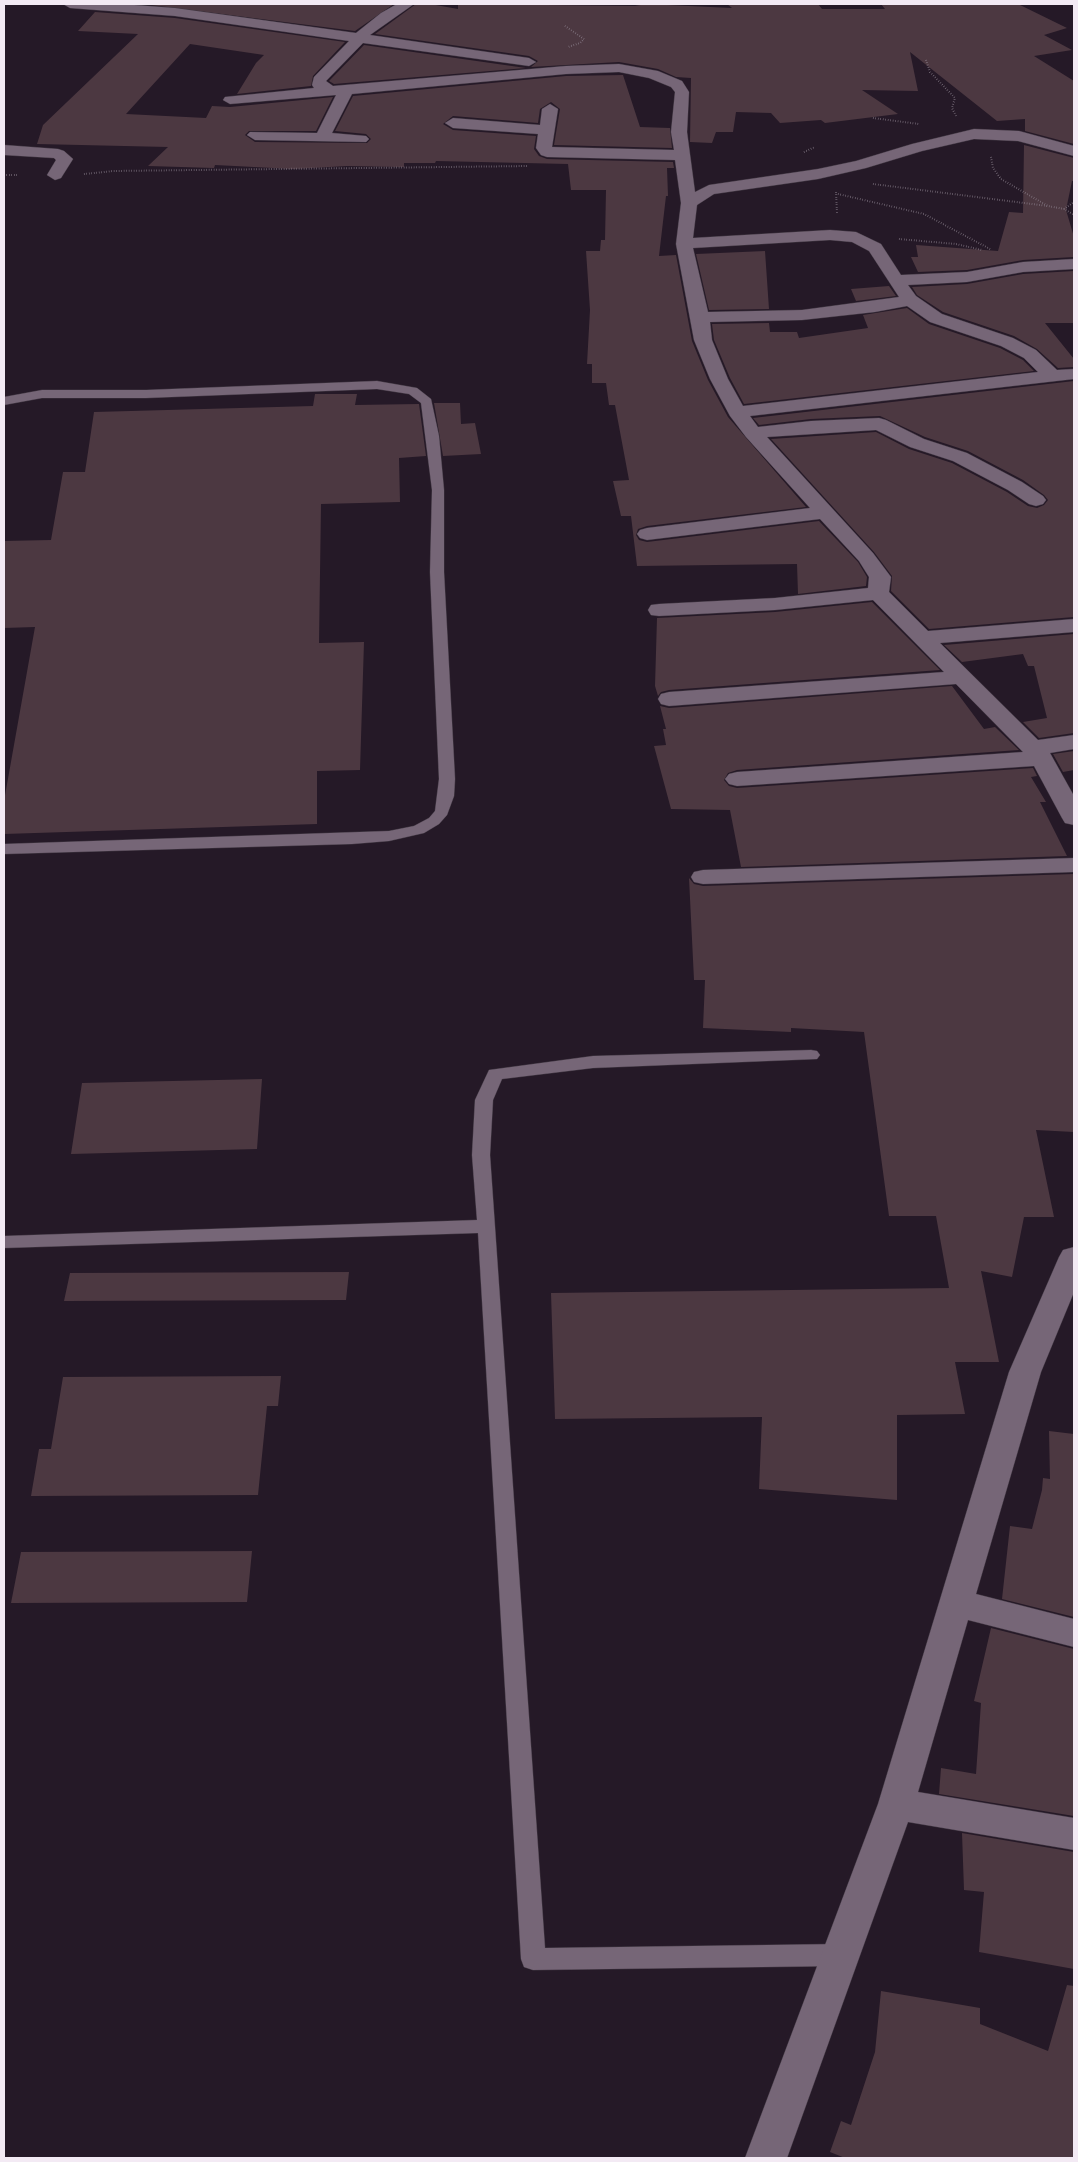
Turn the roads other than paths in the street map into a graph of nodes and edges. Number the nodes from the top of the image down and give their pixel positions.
1 (70, 4) edge
2 (407, 4) edge
3 (359, 39) junction
4 (566, 70) junction
5 (691, 76) dead end
6 (339, 91) junction
7 (682, 92) junction
8 (230, 100) dead end
9 (550, 109) dead end
10 (453, 123) dead end
11 (547, 130) junction
12 (255, 134) dead end
13 (322, 137) junction
14 (361, 139) dead end
15 (4, 150) edge
16 (1074, 151) edge
17 (681, 155) junction
18 (55, 175) road end
19 (689, 203) junction
20 (684, 244) junction
21 (1074, 264) edge
22 (895, 280) junction
23 (910, 300) junction
24 (700, 317) junction
25 (1074, 374) edge
26 (1053, 377) junction
27 (4, 401) edge
28 (737, 412) junction
29 (752, 433) junction
30 (1036, 500) dead end
31 (828, 512) junction
32 (647, 534) dead end
33 (878, 593) junction
34 (659, 610) dead end
35 (1074, 625) edge
36 (922, 638) junction
37 (962, 677) junction
38 (669, 699) dead end
39 (1074, 742) edge
40 (1037, 753) junction
41 (737, 779) dead end
42 (1073, 810) edge
43 (4, 849) edge
44 (1074, 865) edge
45 (703, 877) dead end
46 (811, 1055) dead end
47 (487, 1226) junction
48 (4, 1242) edge
49 (1074, 1257) edge
50 (955, 1603) junction
51 (1074, 1633) edge
52 (896, 1804) junction
53 (1074, 1834) edge
54 (840, 1955) junction
55 (766, 2158) edge

1 - 3 street
2 - 3 street
3 - 4 street
3 - 6 street
4 - 6 street
4 - 7 street
5 - 7 street
6 - 8 street
6 - 13 street
7 - 17 street
9 - 11 street
10 - 11 street
11 - 17 street
12 - 13 street
13 - 14 street
15 - 18 street
16 - 19 street
17 - 19 street
19 - 20 street
20 - 22 street
20 - 24 street
21 - 22 street
22 - 23 street
23 - 24 street
23 - 26 street
24 - 28 street
25 - 26 street
26 - 28 street
27 - 43 lane
28 - 29 street
29 - 30 street
29 - 31 street
31 - 32 street
31 - 33 street
33 - 34 street
33 - 36 street
35 - 36 street
36 - 37 street
37 - 38 street
37 - 40 street
39 - 40 street
40 - 41 street
40 - 42 street
44 - 45 street
46 - 47 lane
47 - 48 lane
47 - 54 lane
49 - 50 street
50 - 51 street
50 - 52 street
52 - 53 street
52 - 54 street
54 - 55 street

